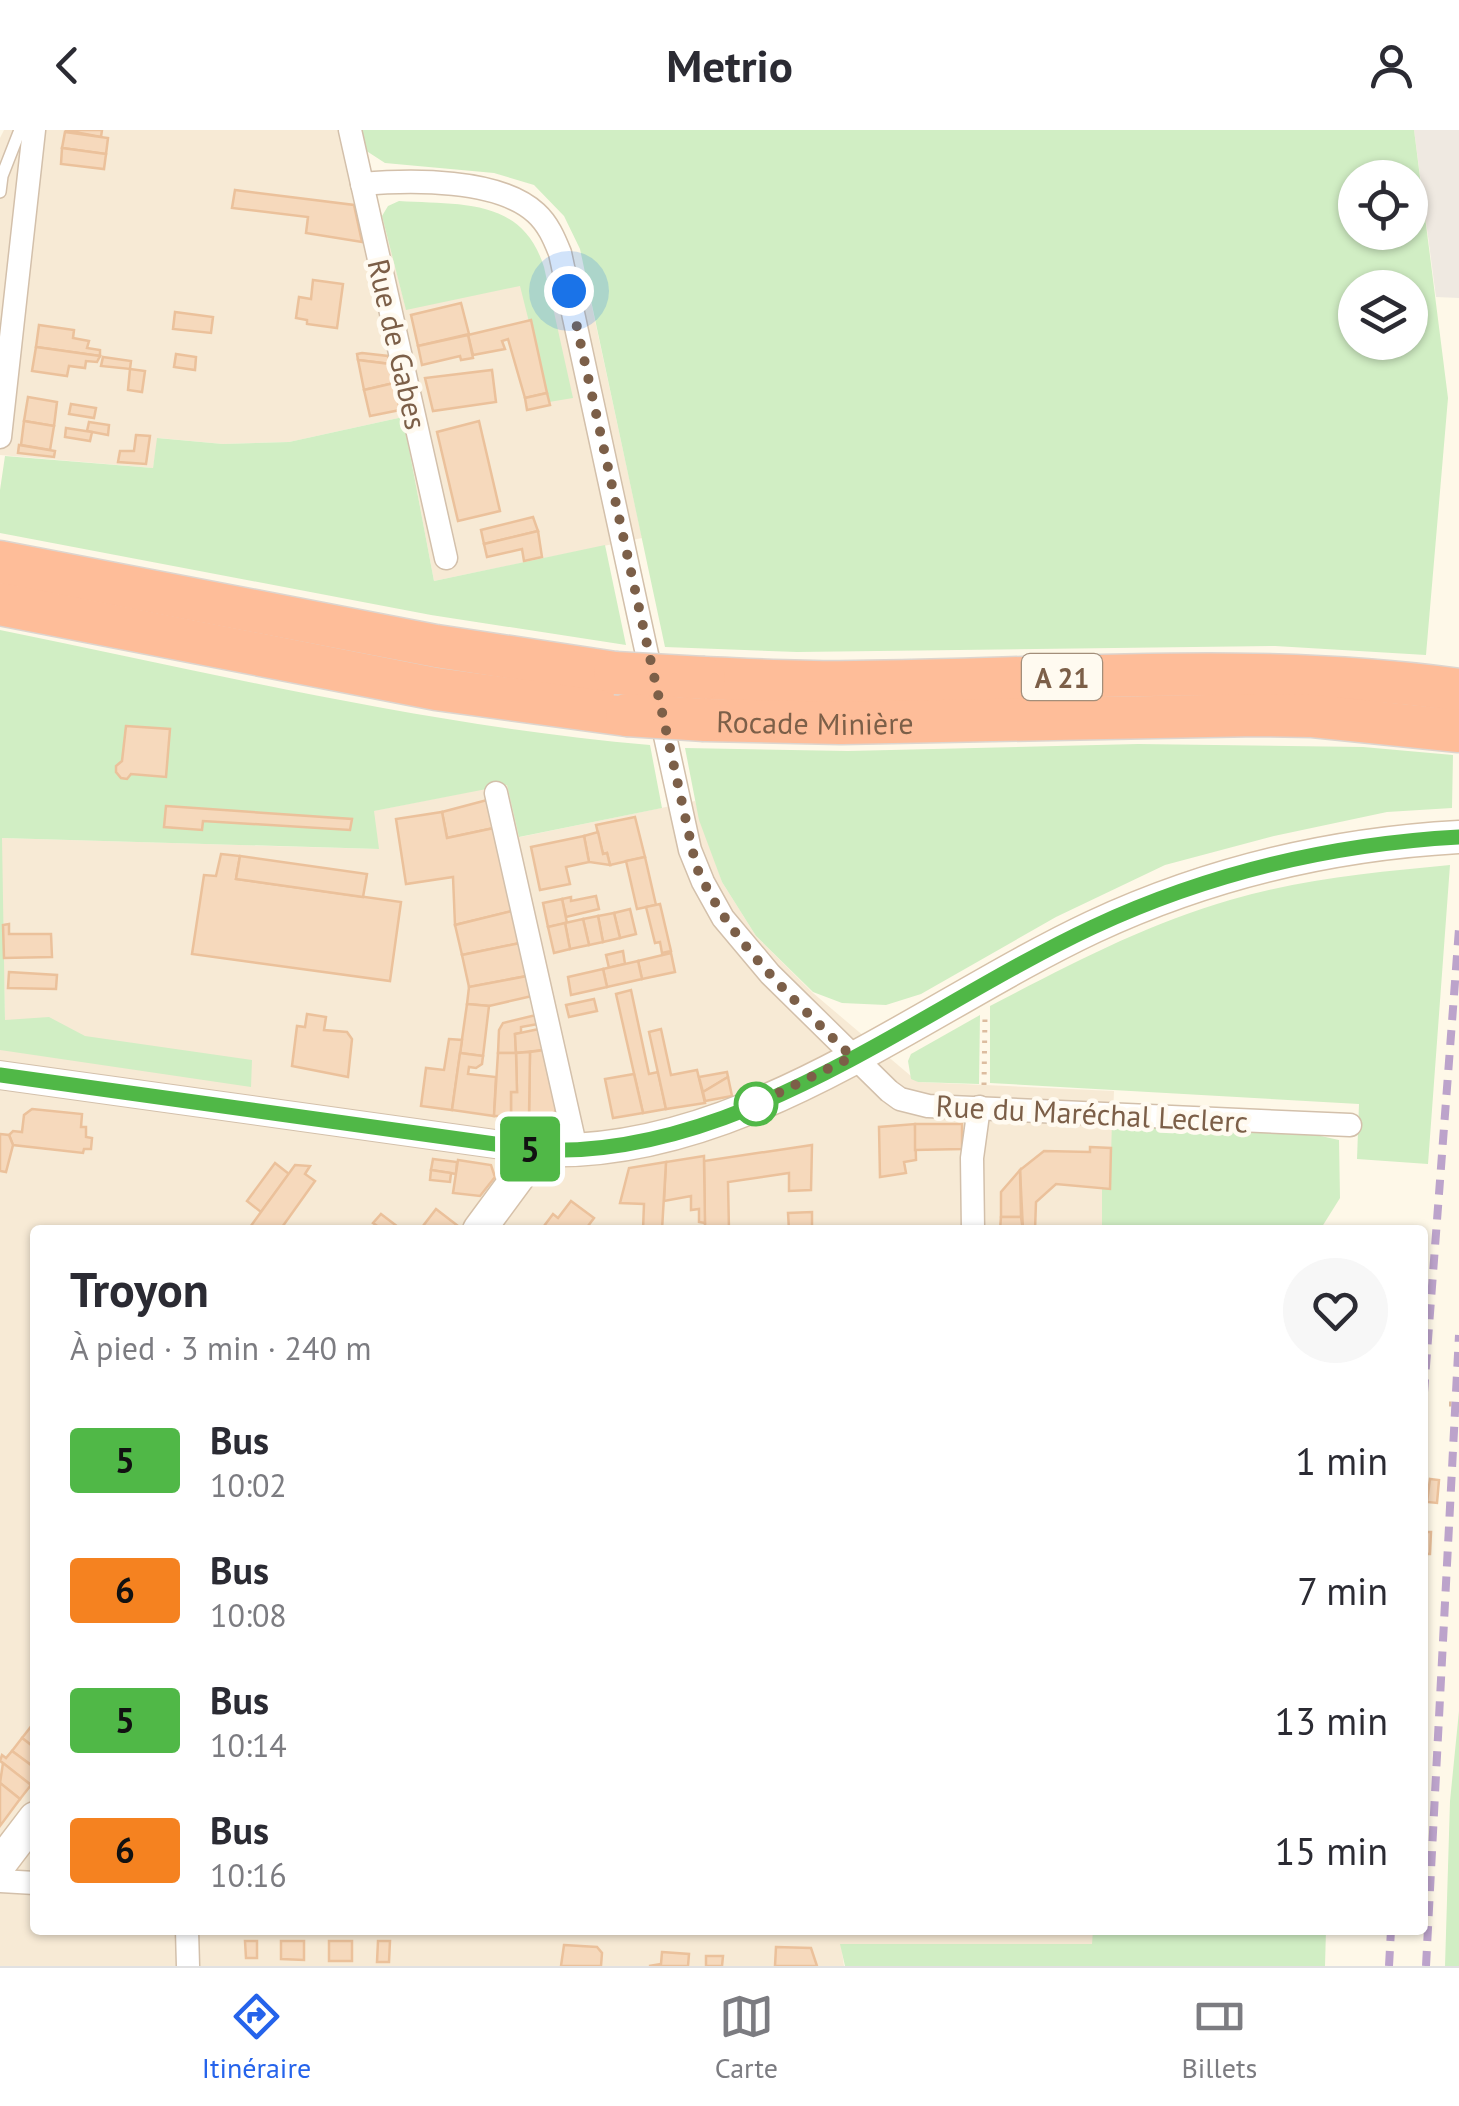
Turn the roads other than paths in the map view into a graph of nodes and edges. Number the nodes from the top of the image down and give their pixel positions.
1 (20, 130) edge
2 (34, 130) edge
3 (350, 130) edge
4 (362, 184) junction
5 (0, 192) edge
6 (0, 437) edge
7 (446, 558) dead end
8 (0, 562) edge
9 (0, 604) edge
10 (704, 699) junction
11 (1432, 700) edge
12 (1459, 731) edge
13 (496, 793) dead end
14 (1459, 838) edge
15 (852, 1057) junction
16 (0, 1076) edge
17 (980, 1107) junction
18 (1350, 1125) dead end
19 (576, 1149) junction
20 (538, 1150) junction
21 (483, 1225) edge
22 (973, 1225) edge
23 (30, 1825) edge
24 (0, 1864) edge
25 (0, 1881) edge
26 (30, 1883) edge
27 (186, 1935) edge
28 (188, 1966) edge

1 - 5 lane
2 - 6 street
3 - 4 street, Rue de Gabes
4 - 7 street, Rue de Gabes
4 - 15 street, Rue du Maréchal Leclerc
8 - 10 highway, A 21, bridge
9 - 10 highway, Rocade Minière / A 21, bridge
10 - 11 highway, Rocade Minière / A 21
11 - 12 highway, Rocade Minière / A 21
13 - 19 street
14 - 15 main road
15 - 17 street, Rue du Maréchal Leclerc
15 - 19 main road
16 - 20 street
17 - 18 street, Rue du Maréchal Leclerc
17 - 22 street
19 - 20 main road
20 - 21 main road
23 - 24 main road
25 - 26 street
27 - 28 street

